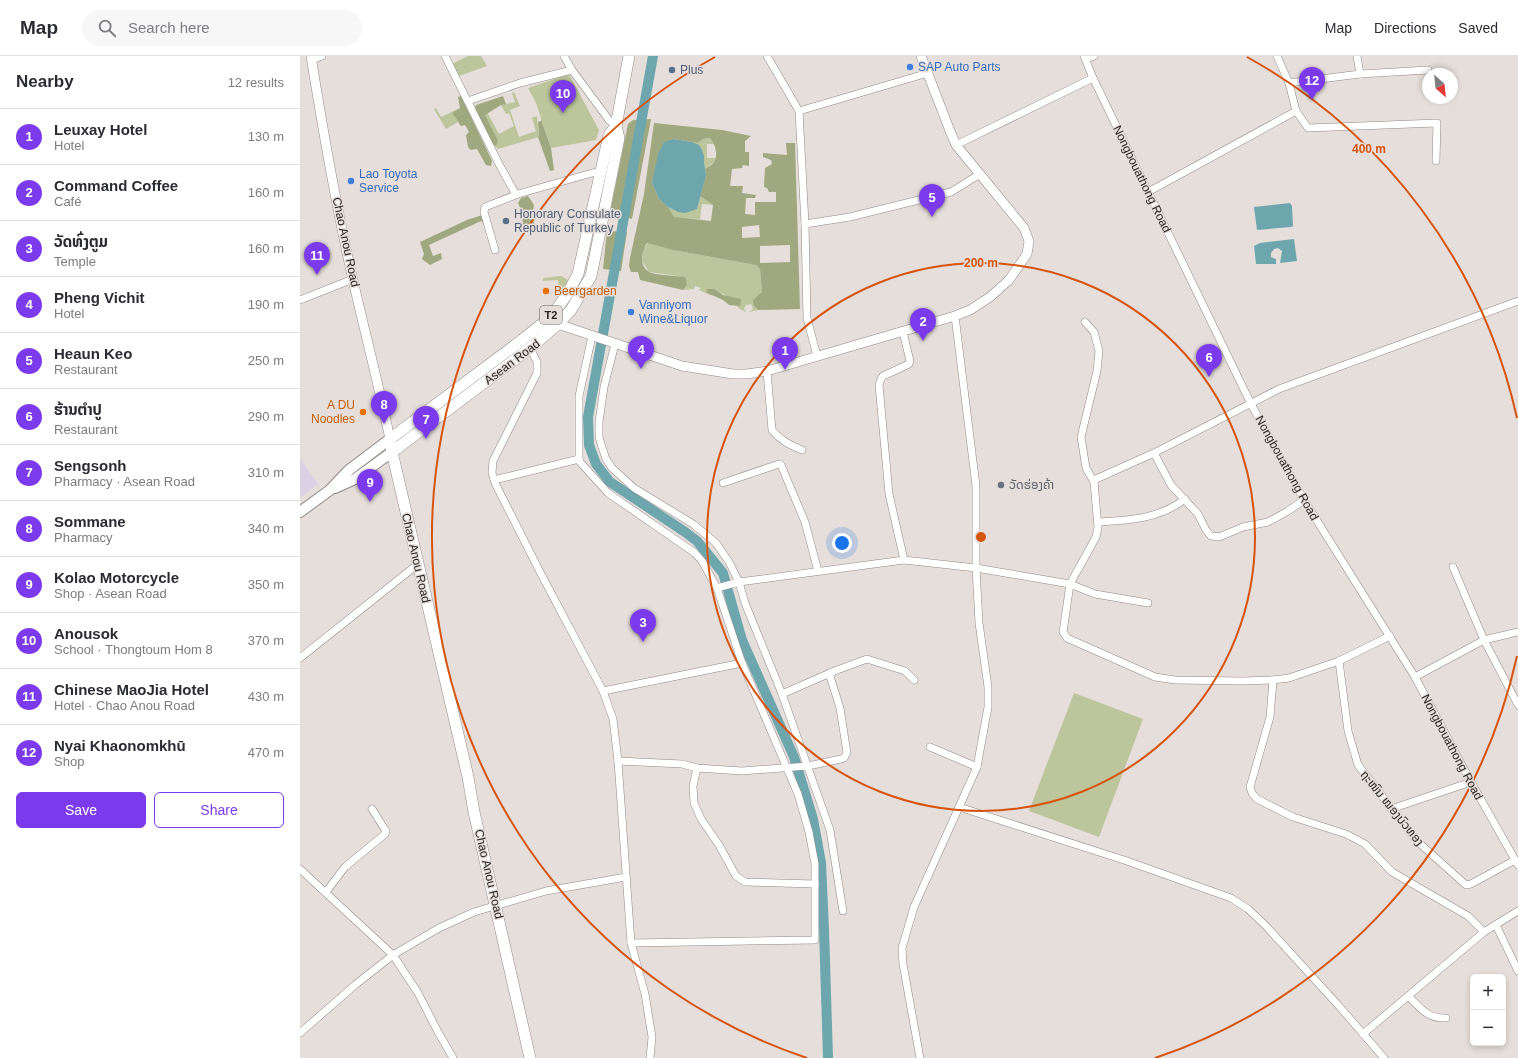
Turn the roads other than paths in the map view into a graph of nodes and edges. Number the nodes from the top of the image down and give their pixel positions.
1 (322, 56) edge
2 (445, 56) edge
3 (564, 56) edge
4 (629, 56) edge
5 (767, 56) edge
6 (921, 56) edge
7 (1094, 56) edge
8 (1277, 56) edge
9 (1357, 56) edge
10 (311, 58) edge
11 (1085, 58) edge
12 (572, 70) junction
13 (1422, 70) edge
14 (928, 73) junction
15 (1360, 74) junction
16 (1093, 78) junction
17 (1289, 83) junction
18 (468, 101) junction
19 (1296, 110) junction
20 (799, 111) junction
21 (616, 126) junction
22 (956, 144) junction
23 (1436, 161) dead end
24 (600, 172) junction
25 (980, 174) junction
26 (1148, 192) junction
27 (518, 194) junction
28 (806, 224) junction
29 (495, 250) dead end
30 (353, 279) junction
31 (300, 300) edge
32 (1518, 301) edge
33 (955, 316) junction
34 (1085, 322) dead end
35 (558, 324) junction
36 (903, 332) junction
37 (594, 337) junction
38 (613, 344) junction
39 (530, 348) junction
40 (817, 356) junction
41 (767, 371) junction
42 (1251, 404) junction
43 (390, 439) junction
44 (802, 450) dead end
45 (392, 452) junction
46 (1154, 454) junction
47 (579, 459) junction
48 (494, 480) junction
49 (722, 482) dead end
50 (1094, 482) junction
51 (330, 490) junction
52 (1185, 499) junction
53 (1304, 500) junction
54 (300, 512) edge
55 (1098, 522) junction
56 (904, 560) junction
57 (418, 564) junction
58 (1452, 567) dead end
59 (976, 568) junction
60 (818, 571) junction
61 (740, 582) junction
62 (1070, 584) junction
63 (717, 588) junction
64 (1148, 603) dead end
65 (1518, 632) edge
66 (1390, 636) junction
67 (1484, 640) junction
68 (300, 658) edge
69 (1339, 660) junction
70 (742, 663) junction
71 (829, 674) junction
72 (1415, 677) junction
73 (914, 680) dead end
74 (1273, 680) junction
75 (603, 691) junction
76 (782, 694) junction
77 (1518, 705) edge
78 (930, 747) dead end
79 (618, 761) junction
80 (806, 766) junction
81 (790, 767) junction
82 (977, 767) junction
83 (697, 768) junction
84 (1471, 782) junction
85 (959, 807) junction
86 (372, 809) dead end
87 (1391, 809) junction
88 (1516, 858) edge
89 (300, 869) edge
90 (626, 877) junction
91 (815, 884) junction
92 (326, 892) junction
93 (496, 906) junction
94 (843, 911) dead end
95 (1518, 911) edge
96 (1496, 925) junction
97 (1484, 932) junction
98 (631, 943) junction
99 (393, 955) junction
100 (1518, 971) edge
101 (1408, 996) junction
102 (1446, 1018) dead end
103 (300, 1033) edge
104 (1363, 1034) junction
105 (453, 1058) edge
106 (530, 1058) edge
107 (650, 1058) edge
108 (920, 1058) edge
109 (1384, 1058) edge

1 - 10 street
2 - 18 street
3 - 12 street
4 - 21 main road, Asean Road / T2
5 - 20 street
6 - 14 street
7 - 11 street
8 - 17 street
9 - 15 street
10 - 30 street, Chao Anou Road
11 - 16 street, Nongbouathong Road
12 - 18 street
12 - 21 street
13 - 15 street
14 - 20 street
14 - 22 street
15 - 17 street
16 - 22 street
16 - 26 street, Nongbouathong Road
17 - 19 street
18 - 27 street
19 - 23 street
19 - 26 street
20 - 28 street
21 - 24 main road, Asean Road / T2
21 - 35 main road, Asean Road / T2
22 - 25 street
24 - 27 street
24 - 43 main road, Asean Road / T2
25 - 28 street
25 - 33 street
26 - 42 street, Nongbouathong Road
27 - 29 street
28 - 40 street
30 - 31 street
30 - 43 street, Chao Anou Road
32 - 42 street
33 - 36 street
33 - 59 street
34 - 50 street
35 - 37 street
35 - 39 main road, Asean Road / T2
36 - 40 street
36 - 56 street
37 - 38 street
37 - 47 street
38 - 41 street
38 - 61 street
39 - 45 main road, Asean Road / T2
39 - 48 street
40 - 41 street
41 - 44 street
42 - 46 street
42 - 53 street, Nongbouathong Road
43 - 45 main road, Chao Anou Road
43 - 51 main road, Asean Road / T2
45 - 51 main road, Asean Road / T2
45 - 57 main road, Chao Anou Road
46 - 50 street
46 - 52 street
47 - 48 street
47 - 63 street
48 - 75 street
49 - 60 street
50 - 55 street
51 - 54 main road, Asean Road / T2
52 - 53 street
52 - 55 street
53 - 66 street, Nongbouathong Road
55 - 62 street
56 - 59 street
56 - 60 street
57 - 68 street
57 - 93 main road, Chao Anou Road
58 - 67 street
59 - 62 street
59 - 82 street
60 - 61 street
61 - 63 street
61 - 76 street
62 - 64 street
62 - 74 street
63 - 70 street
65 - 67 street
66 - 69 street
66 - 72 street, Nongbouathong Road
67 - 72 street
67 - 77 street
69 - 74 street
69 - 87 street, ຖະໜົນ ໝອງບົວທອງ
70 - 75 street
70 - 81 street
71 - 73 street
71 - 76 street
71 - 80 street
72 - 84 street, Nongbouathong Road
74 - 97 street
75 - 79 street
76 - 80 street
78 - 82 street
79 - 83 street
79 - 90 street
80 - 81 street
80 - 94 street
81 - 83 street
81 - 91 street
82 - 85 street
83 - 91 street
84 - 87 street
84 - 88 street, Nongbouathong Road
85 - 104 street
85 - 108 street
86 - 92 street
87 - 88 street, ຖະໜົນ ໝອງບົວທອງ
89 - 92 street
90 - 93 street
90 - 98 street
91 - 98 street
92 - 99 street
93 - 99 street
93 - 106 main road, Chao Anou Road
95 - 96 street
96 - 97 street
96 - 100 street
97 - 101 street
98 - 107 street
99 - 103 street
99 - 105 street
101 - 102 street
101 - 104 street
104 - 109 street

